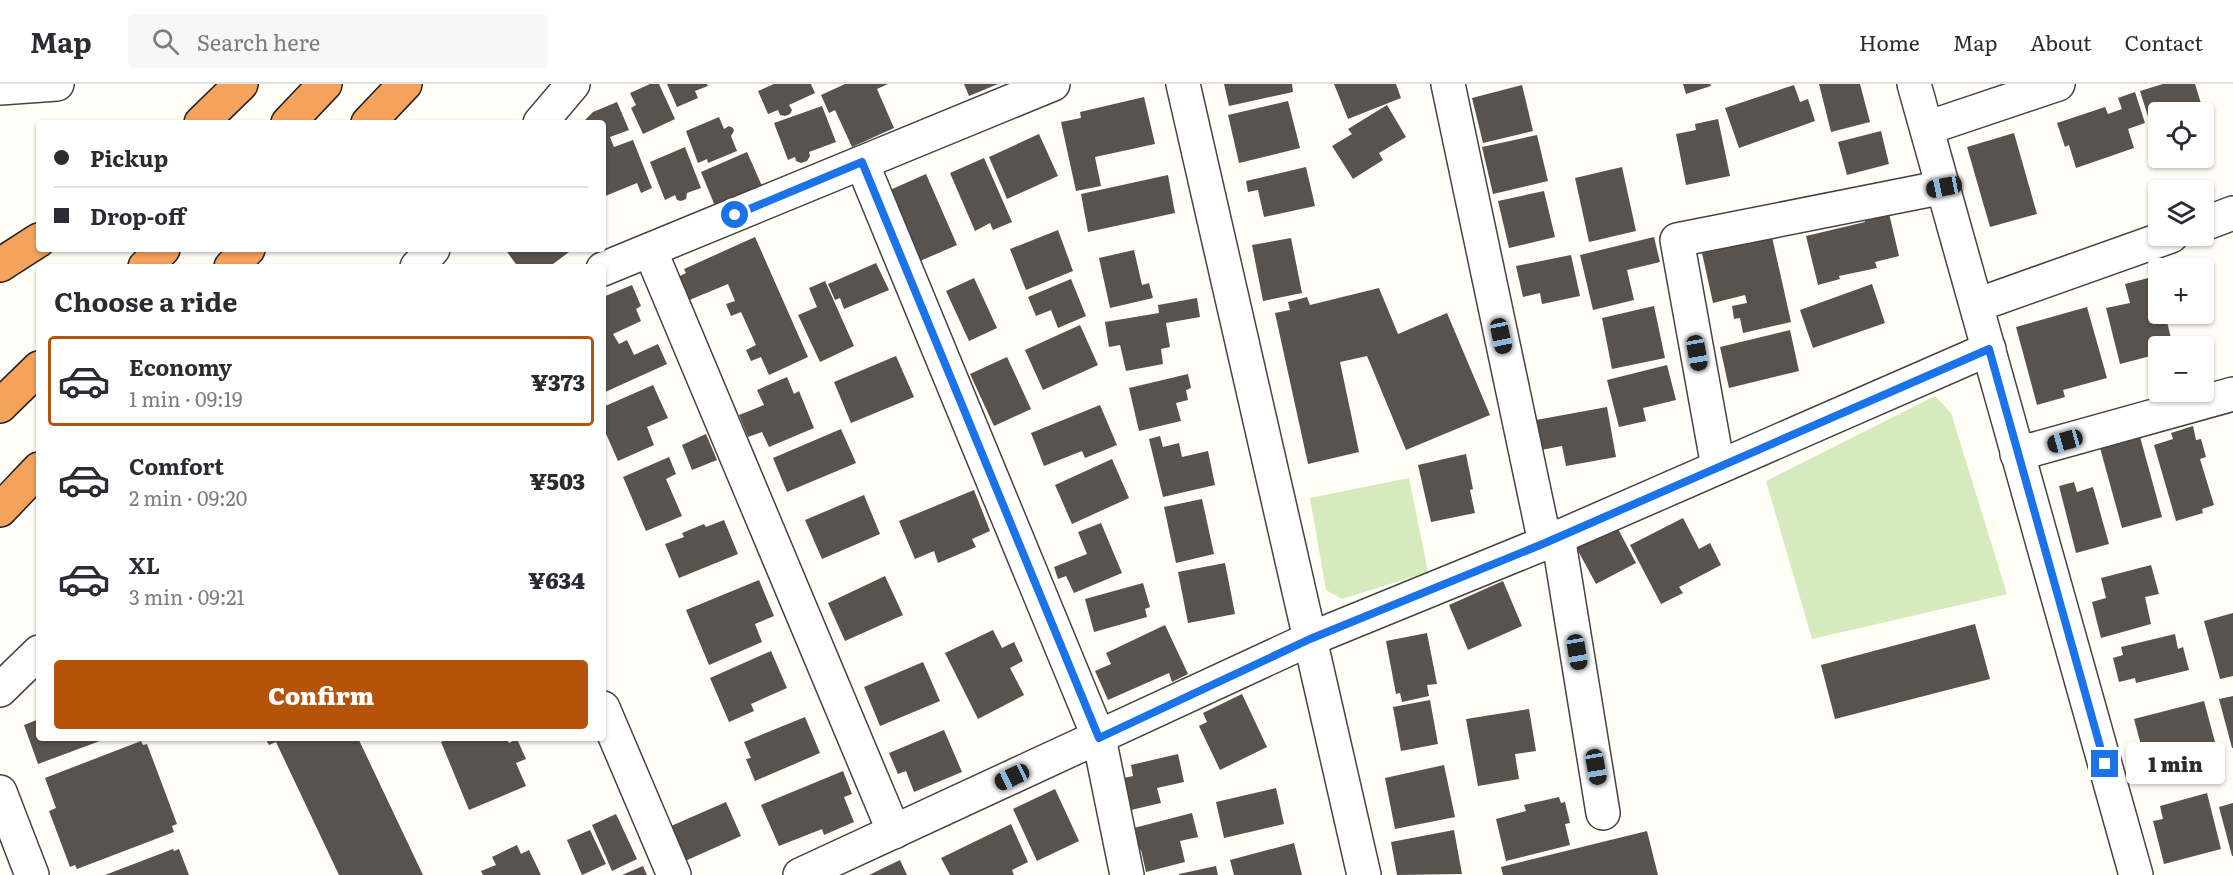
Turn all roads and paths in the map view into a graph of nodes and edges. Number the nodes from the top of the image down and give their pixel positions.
1 (57, 84) edge
2 (241, 84) edge
3 (325, 84) edge
4 (405, 84) edge
5 (573, 84) edge
6 (1053, 84) edge
7 (1183, 84) edge
8 (1448, 84) edge
9 (1914, 84) edge
10 (2058, 84) edge
11 (0, 88) edge
12 (204, 120) edge
13 (291, 120) edge
14 (371, 120) edge
15 (543, 120) edge
16 (1928, 128) junction
17 (862, 162) junction
18 (1944, 187) junction
19 (2233, 213) edge
20 (2214, 220) edge
21 (36, 242) edge
22 (2148, 244) edge
23 (650, 249) junction
24 (160, 252) edge
25 (245, 252) edge
26 (430, 252) edge
27 (148, 264) edge
28 (234, 264) edge
29 (420, 264) edge
30 (0, 266) edge
31 (606, 268) edge
32 (1977, 304) junction
33 (1989, 349) junction
34 (36, 371) edge
35 (2233, 394) edge
36 (0, 406) edge
37 (2018, 454) junction
38 (1718, 466) junction
39 (36, 472) edge
40 (0, 510) edge
41 (1551, 539) junction
42 (1310, 639) junction
43 (36, 655) edge
44 (0, 690) edge
45 (606, 715) edge
46 (1099, 738) junction
47 (0, 792) edge
48 (1604, 813) dead end
49 (894, 832) junction
50 (847, 865) edge
51 (32, 875) edge
52 (674, 875) edge
53 (800, 875) edge
54 (1127, 875) edge
55 (1364, 875) edge
56 (2136, 875) edge

1 - 11 street
2 - 12 highway
3 - 13 highway
4 - 14 highway
5 - 15 street
6 - 17 street
7 - 42 street
8 - 41 street
9 - 16 street
10 - 16 street
16 - 18 street
17 - 23 street
17 - 46 street
18 - 32 street
18 - 38 street
19 - 20 street
21 - 30 highway
22 - 32 street
23 - 31 street
23 - 49 street
24 - 27 highway
25 - 28 highway
26 - 29 street
32 - 33 street
33 - 37 street
33 - 38 street
34 - 36 highway
35 - 37 street
37 - 56 street
38 - 41 street
39 - 40 highway
41 - 42 street
41 - 48 street
42 - 46 street
42 - 55 street
43 - 44 street
45 - 52 street
46 - 49 street
46 - 54 street
47 - 51 street
49 - 50 street
50 - 53 street

